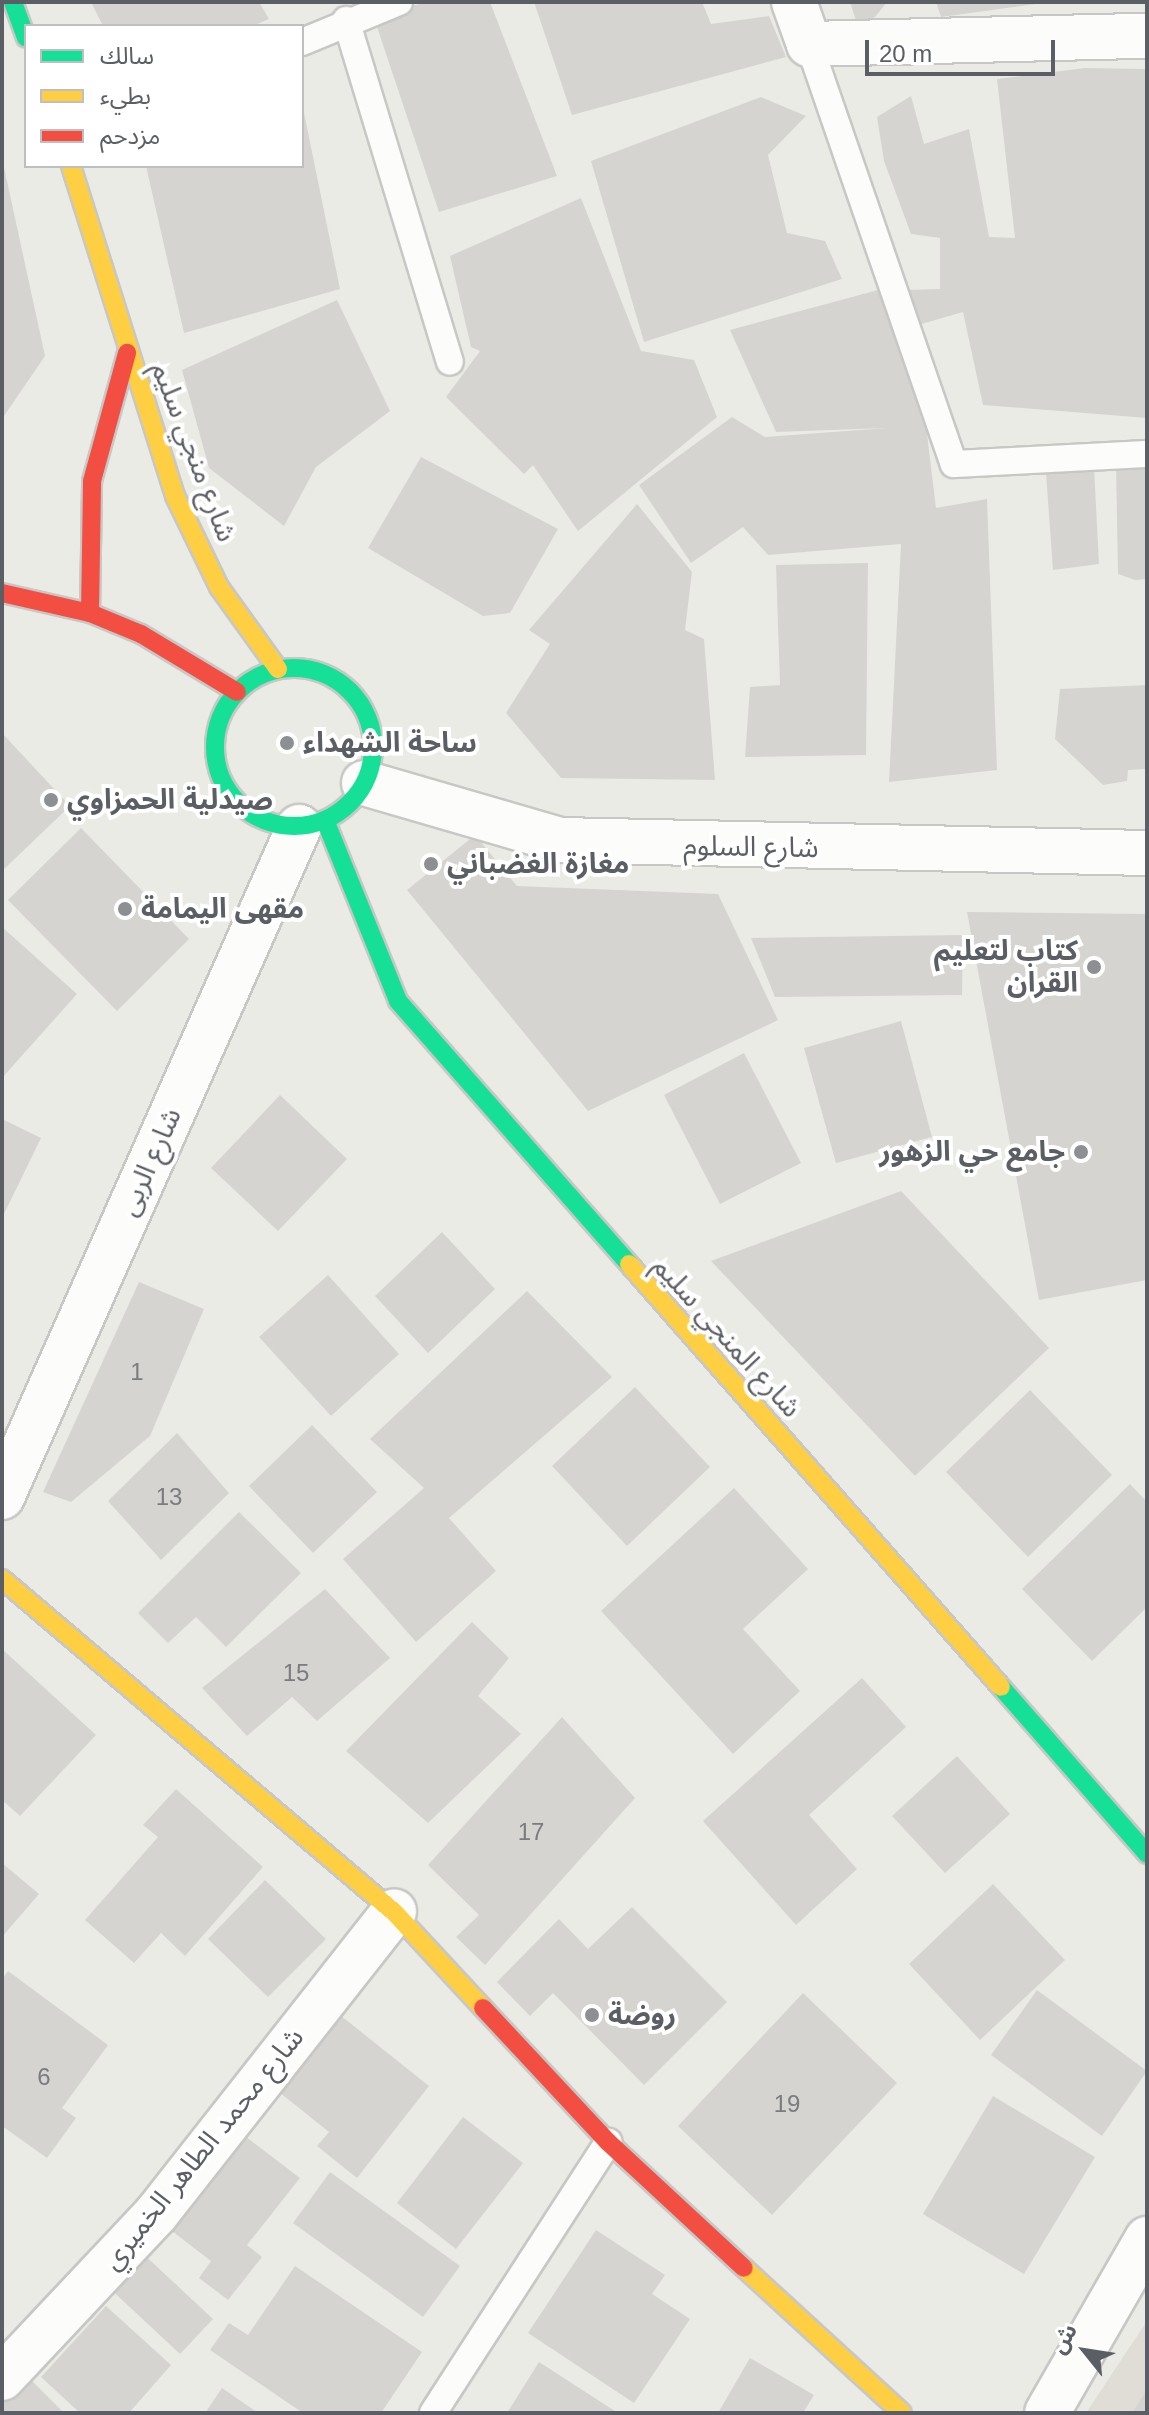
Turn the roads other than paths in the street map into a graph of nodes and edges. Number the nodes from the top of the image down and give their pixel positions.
1 (13, 2) edge
2 (399, 2) edge
3 (794, 2) edge
4 (346, 20) junction
5 (24, 32) edge
6 (1147, 36) edge
7 (304, 41) edge
8 (809, 44) junction
9 (72, 168) edge
10 (127, 353) junction
11 (450, 362) dead end
12 (1147, 454) edge
13 (2, 593) edge
14 (90, 613) junction
15 (278, 669) junction
16 (237, 692) junction
17 (364, 783) junction
18 (312, 823) junction
19 (1147, 853) edge
20 (2, 1497) edge
21 (2, 1579) edge
22 (1147, 1854) edge
23 (394, 1912) junction
24 (608, 2142) junction
25 (1147, 2239) edge
26 (2, 2378) edge
27 (433, 2413) edge
28 (902, 2413) edge
29 (1047, 2413) edge

1 - 5 street
2 - 4 lane
3 - 8 street
4 - 7 lane
4 - 11 lane
6 - 8 street
8 - 12 lane
9 - 10 street
10 - 14 street, شارع منجي سليم
10 - 15 street, شارع منجي سليم
13 - 14 street
14 - 16 street
15 - 16 street
15 - 17 street
16 - 18 street
17 - 18 street
17 - 19 street, شارع السلوم
18 - 20 street, شارع الربى
18 - 22 street, شارع المنجي سليم
21 - 23 street
23 - 24 street
23 - 26 street, شارع محمد الطاهر الخميري
24 - 27 lane
24 - 28 street
25 - 29 street

